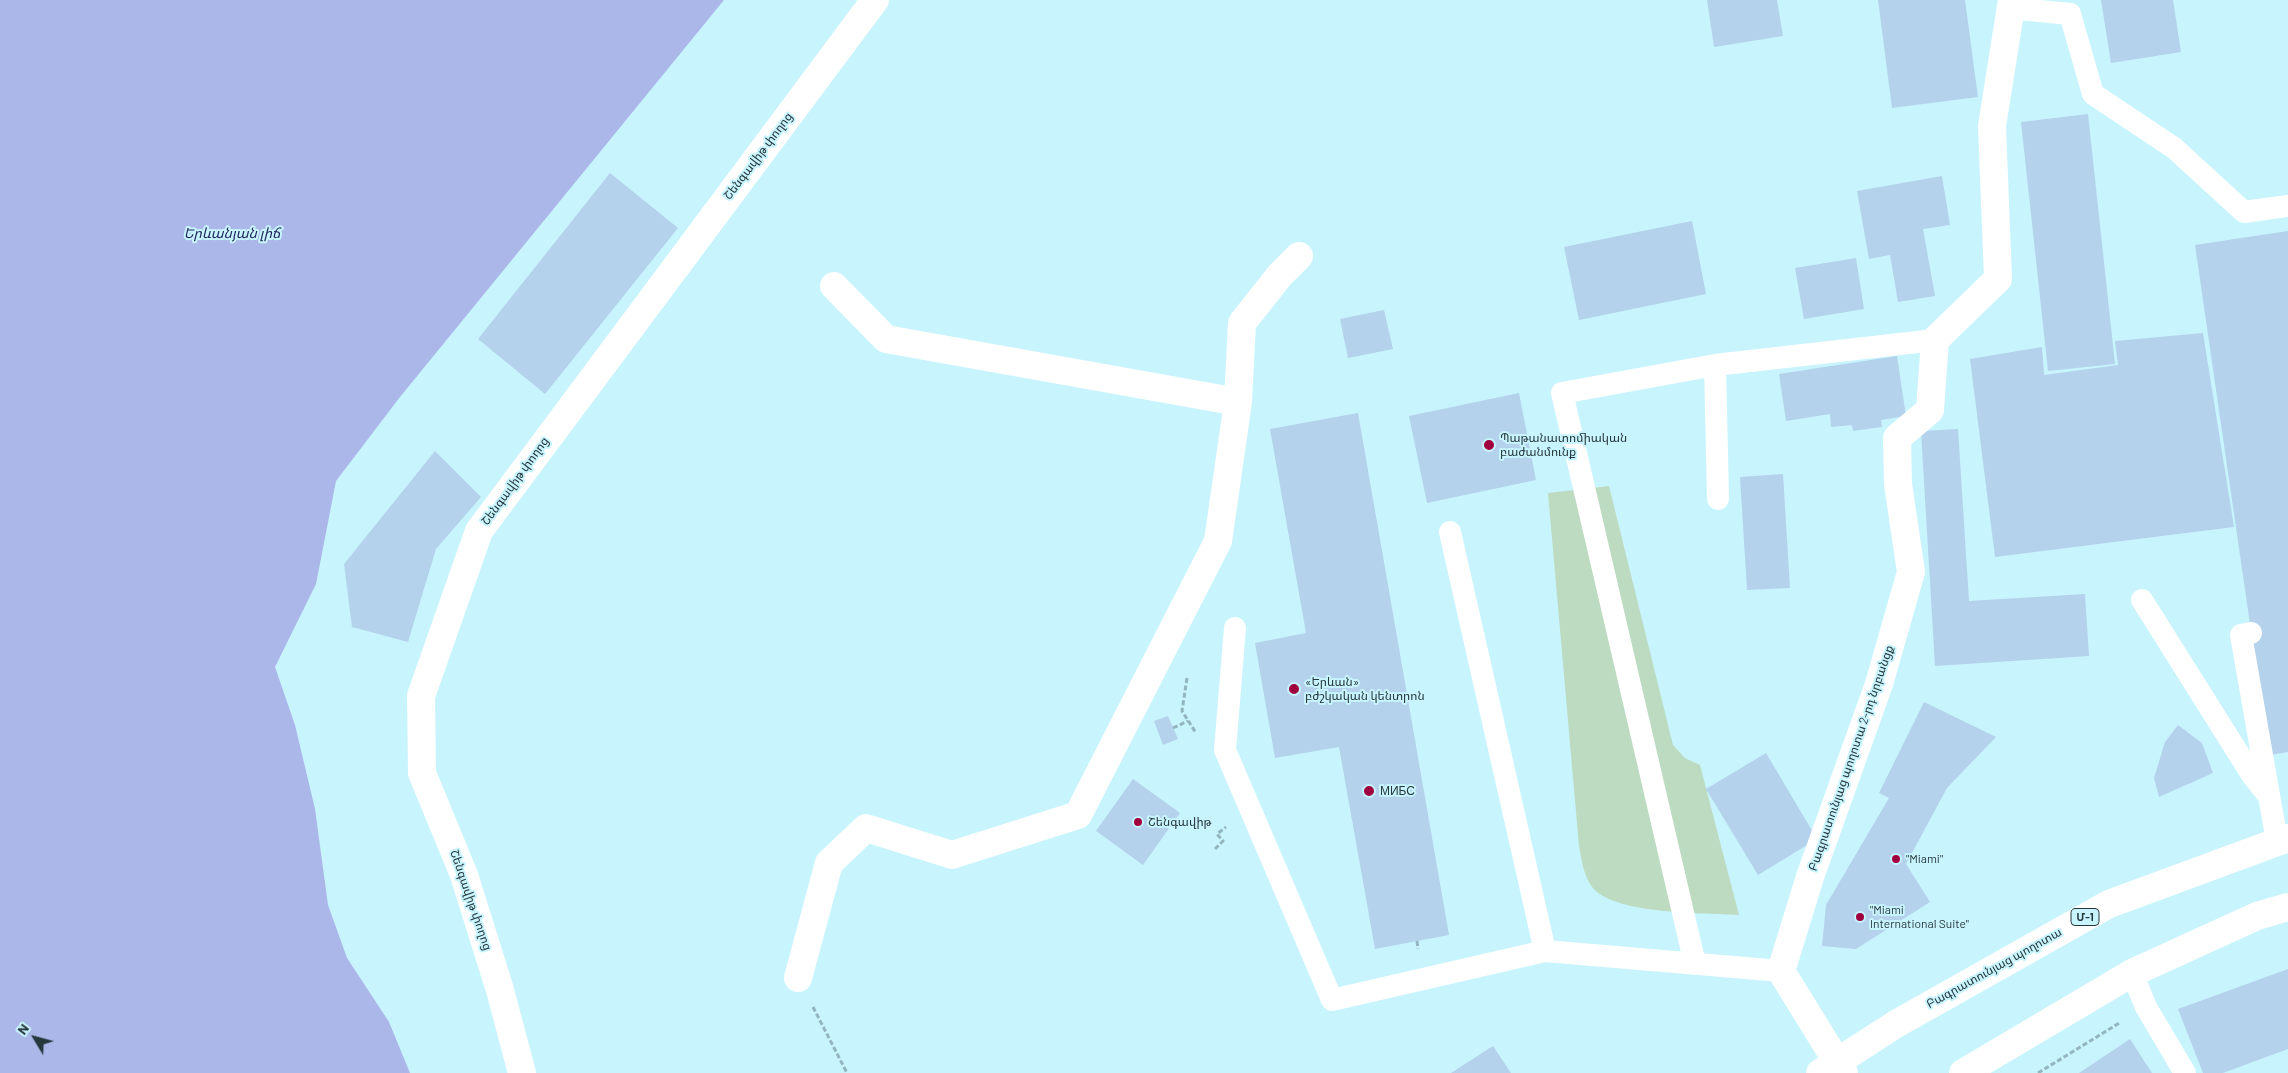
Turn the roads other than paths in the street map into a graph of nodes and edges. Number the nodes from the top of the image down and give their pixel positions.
1 (875, 0) edge
2 (2010, 4) edge
3 (2288, 206) edge
4 (1299, 256) dead end
5 (834, 286) dead end
6 (1935, 340) junction
7 (1715, 366) junction
8 (1238, 402) junction
9 (1718, 499) dead end
10 (1450, 532) dead end
11 (2142, 600) dead end
12 (1235, 628) dead end
13 (2252, 633) dead end
14 (2267, 794) junction
15 (2282, 840) edge
16 (2288, 907) edge
17 (1545, 951) junction
18 (1695, 964) junction
19 (1781, 971) junction
20 (2132, 973) junction
21 (798, 978) road end
22 (1834, 1069) edge
23 (522, 1073) edge
24 (1963, 1073) edge
25 (2185, 1073) edge

1 - 23 street, Շենգավիթ փողոց
2 - 3 lane
2 - 6 street
4 - 8 street
5 - 8 street
6 - 7 lane
6 - 19 street, Բագրատունյաց պողոտա 2-րդ նրբանցք
7 - 9 lane
7 - 18 lane
8 - 21 street
10 - 17 lane
11 - 14 lane
12 - 17 lane
13 - 14 lane
14 - 15 lane
15 - 22 street, Բագրատունյաց պողոտա / Մ-1
16 - 20 street
17 - 18 lane
18 - 19 lane
19 - 22 street
20 - 24 street
20 - 25 lane

